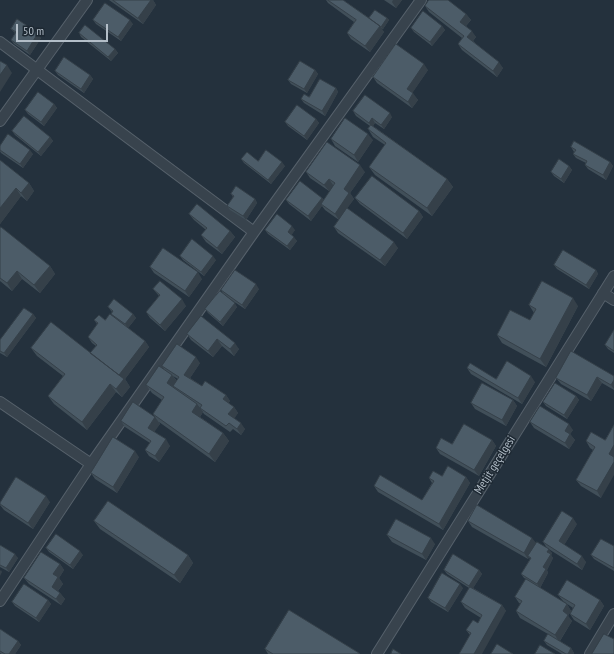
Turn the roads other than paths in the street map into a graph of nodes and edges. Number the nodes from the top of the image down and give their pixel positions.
1 (87, 0) edge
2 (421, 0) edge
3 (0, 42) edge
4 (37, 68) junction
5 (0, 121) edge
6 (254, 232) junction
7 (614, 276) edge
8 (603, 293) junction
9 (614, 300) edge
10 (0, 402) edge
11 (91, 464) junction
12 (0, 600) edge
13 (614, 614) edge
14 (377, 654) edge
15 (590, 654) edge

1 - 4 street
2 - 6 street
3 - 4 street
4 - 5 street
4 - 6 street
6 - 11 street
7 - 8 street, Metjit geçelgesi
8 - 9 street
8 - 14 street, Metjit geçelgesi
10 - 11 street
11 - 12 street
13 - 15 street

